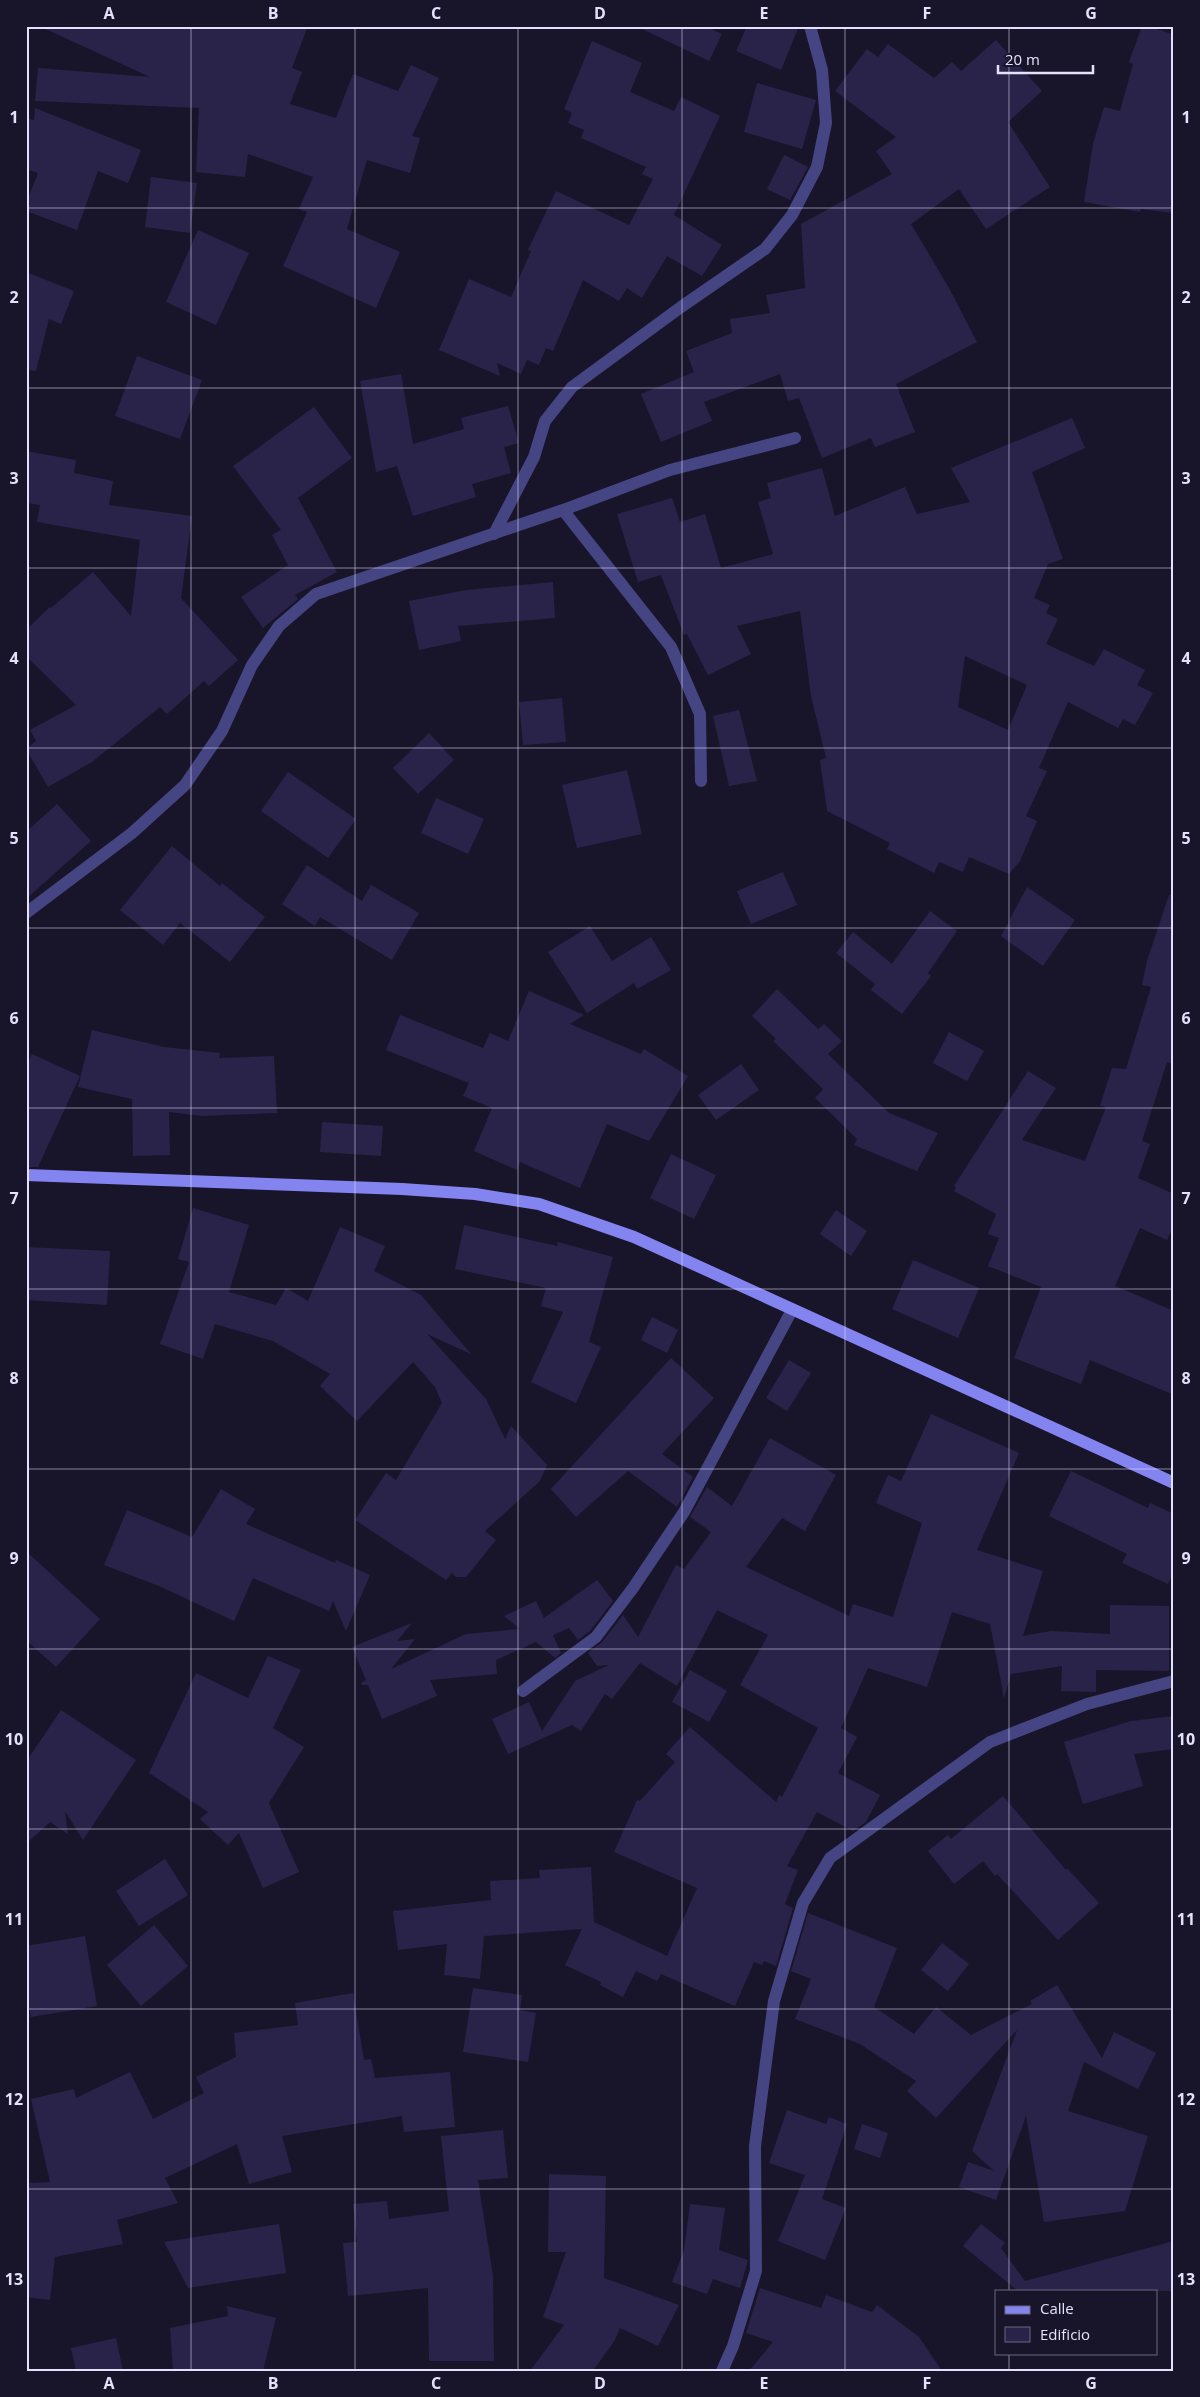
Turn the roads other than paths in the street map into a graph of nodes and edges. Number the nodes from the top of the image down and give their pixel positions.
1 (810, 26) edge
2 (795, 438) dead end
3 (563, 510) junction
4 (494, 534) junction
5 (701, 781) dead end
6 (26, 913) edge
7 (26, 1175) edge
8 (792, 1310) junction
9 (1174, 1483) edge
10 (1174, 1681) edge
11 (523, 1690) dead end
12 (722, 2371) edge

1 - 4 street
2 - 3 street
3 - 4 street
3 - 5 street
4 - 6 street
7 - 8 street
8 - 9 street
8 - 11 street
10 - 12 street

